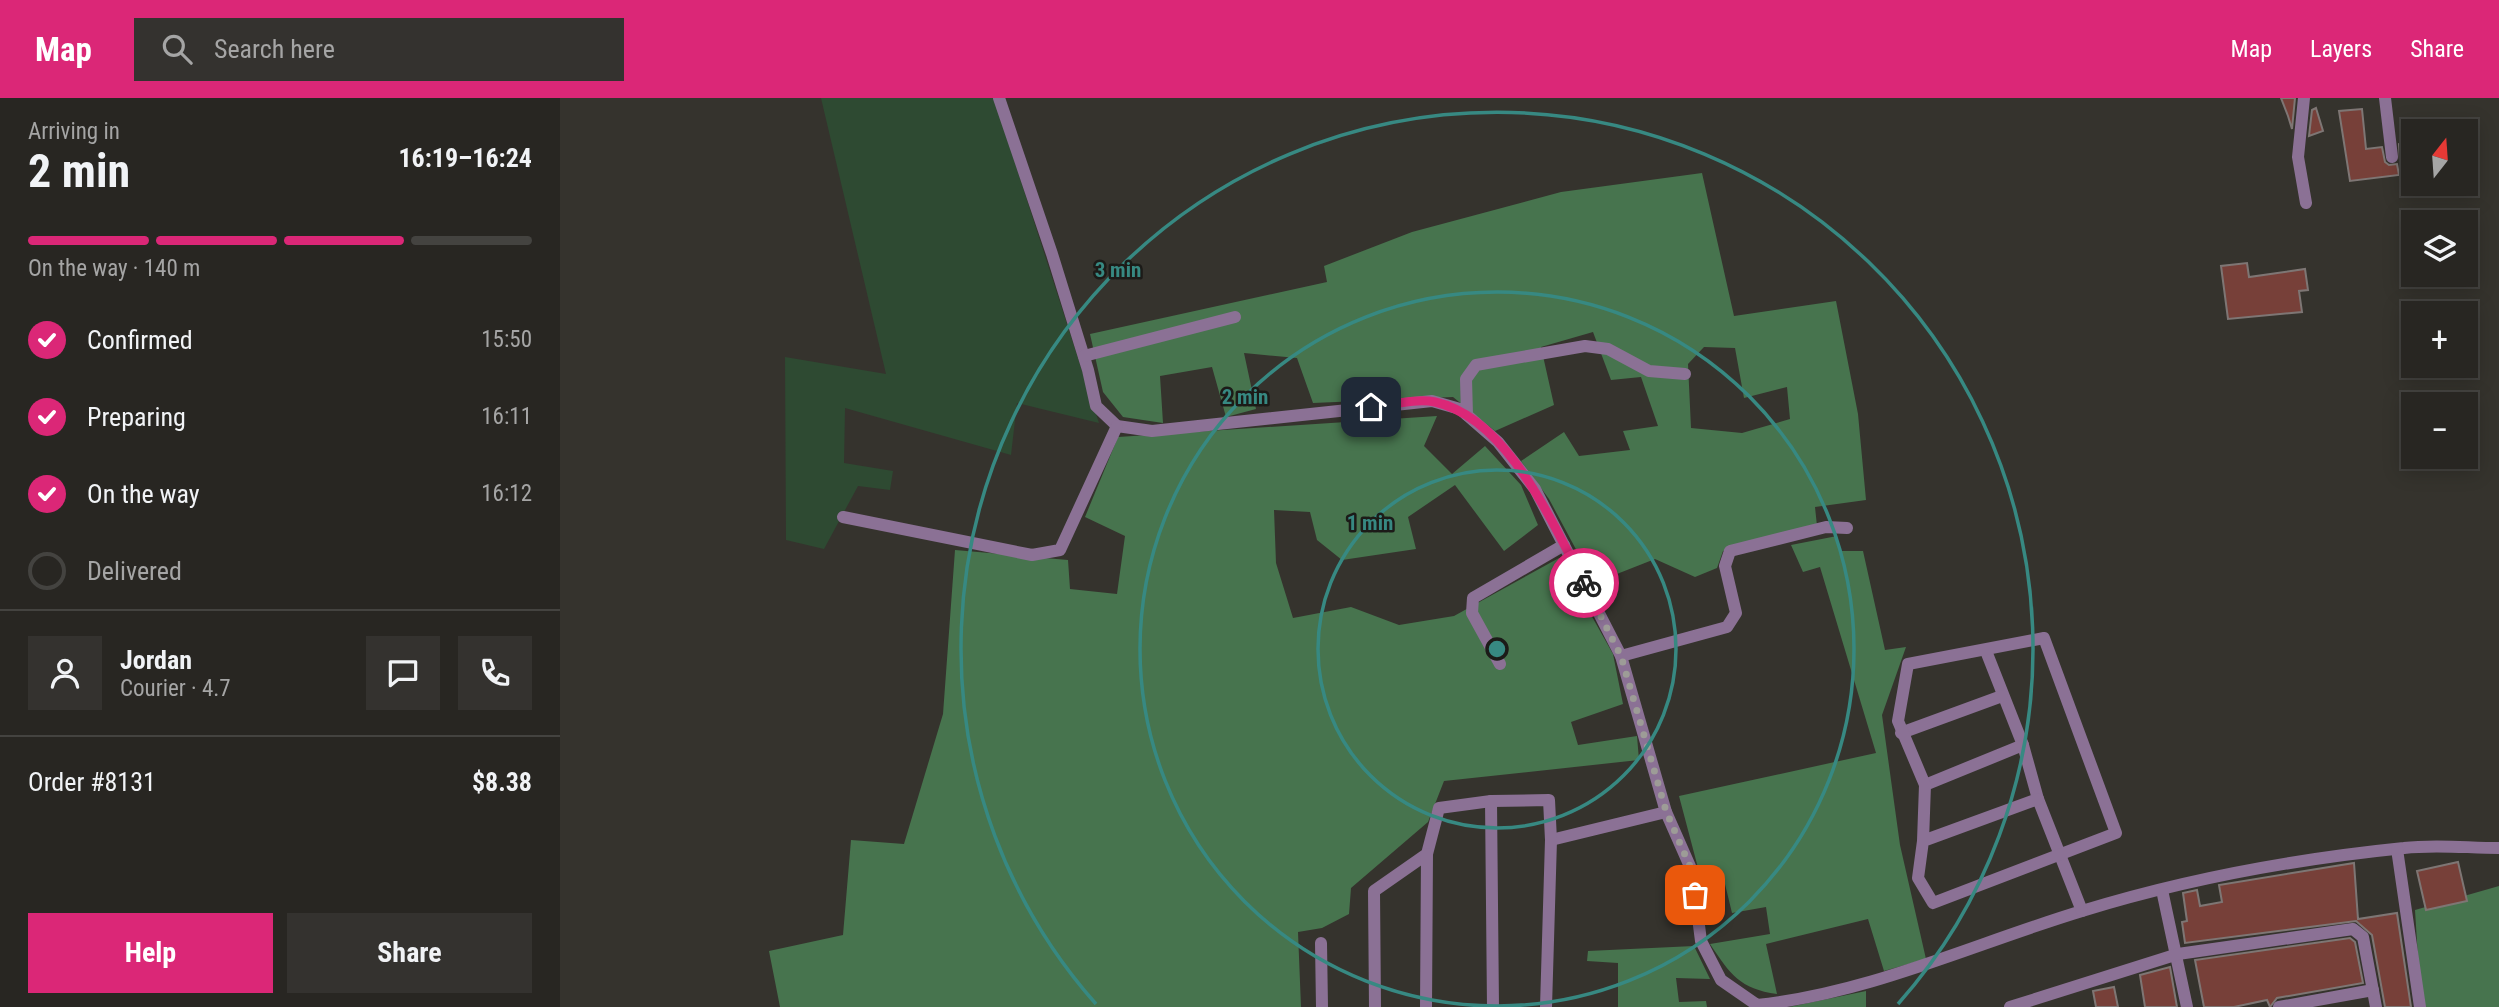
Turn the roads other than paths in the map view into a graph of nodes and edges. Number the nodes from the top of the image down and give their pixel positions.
1 (999, 98) edge
2 (2304, 98) edge
3 (2385, 98) edge
4 (2392, 157) dead end
5 (2306, 203) dead end
6 (1235, 317) dead end
7 (1084, 356) junction
8 (1685, 374) dead end
9 (1467, 415) junction
10 (1117, 426) junction
11 (843, 517) dead end
12 (1847, 528) dead end
13 (1564, 545) junction
14 (1986, 651) junction
15 (1621, 656) junction
16 (1500, 664) dead end
17 (2002, 696) junction
18 (1901, 733) junction
19 (2023, 745) junction
20 (1925, 785) junction
21 (2038, 800) junction
22 (1491, 801) junction
23 (1666, 811) junction
24 (1551, 840) junction
25 (1923, 841) junction
26 (2499, 848) edge
27 (2397, 849) junction
28 (1427, 854) junction
29 (2060, 854) junction
30 (2162, 890) junction
31 (2082, 911) junction
32 (1321, 943) dead end
33 (2178, 954) junction
34 (2373, 990) junction
35 (1322, 1007) edge
36 (1375, 1007) edge
37 (1426, 1007) edge
38 (1493, 1007) edge
39 (1546, 1007) edge
40 (2010, 1007) edge
41 (2187, 1007) edge
42 (2279, 1007) edge
43 (2376, 1007) edge
44 (2420, 1007) edge

1 - 7 street
2 - 5 street
3 - 4 street
6 - 7 street
7 - 10 street
8 - 9 street
9 - 10 street
9 - 13 street
10 - 11 street
12 - 15 street
13 - 15 street
13 - 16 street
14 - 17 street
14 - 18 street
14 - 29 street
15 - 23 street
17 - 18 street
17 - 19 street
18 - 20 street
19 - 20 street
19 - 21 street
20 - 25 street
21 - 25 street
21 - 29 street
22 - 24 street
22 - 28 street
22 - 38 street
23 - 24 street
23 - 31 street
24 - 39 street
25 - 29 street
26 - 27 street
27 - 30 street
27 - 44 street
28 - 36 street
28 - 37 street
29 - 31 street
30 - 31 street
30 - 33 street
32 - 35 street
33 - 34 street
33 - 40 street
33 - 41 street
34 - 42 street
34 - 43 street

